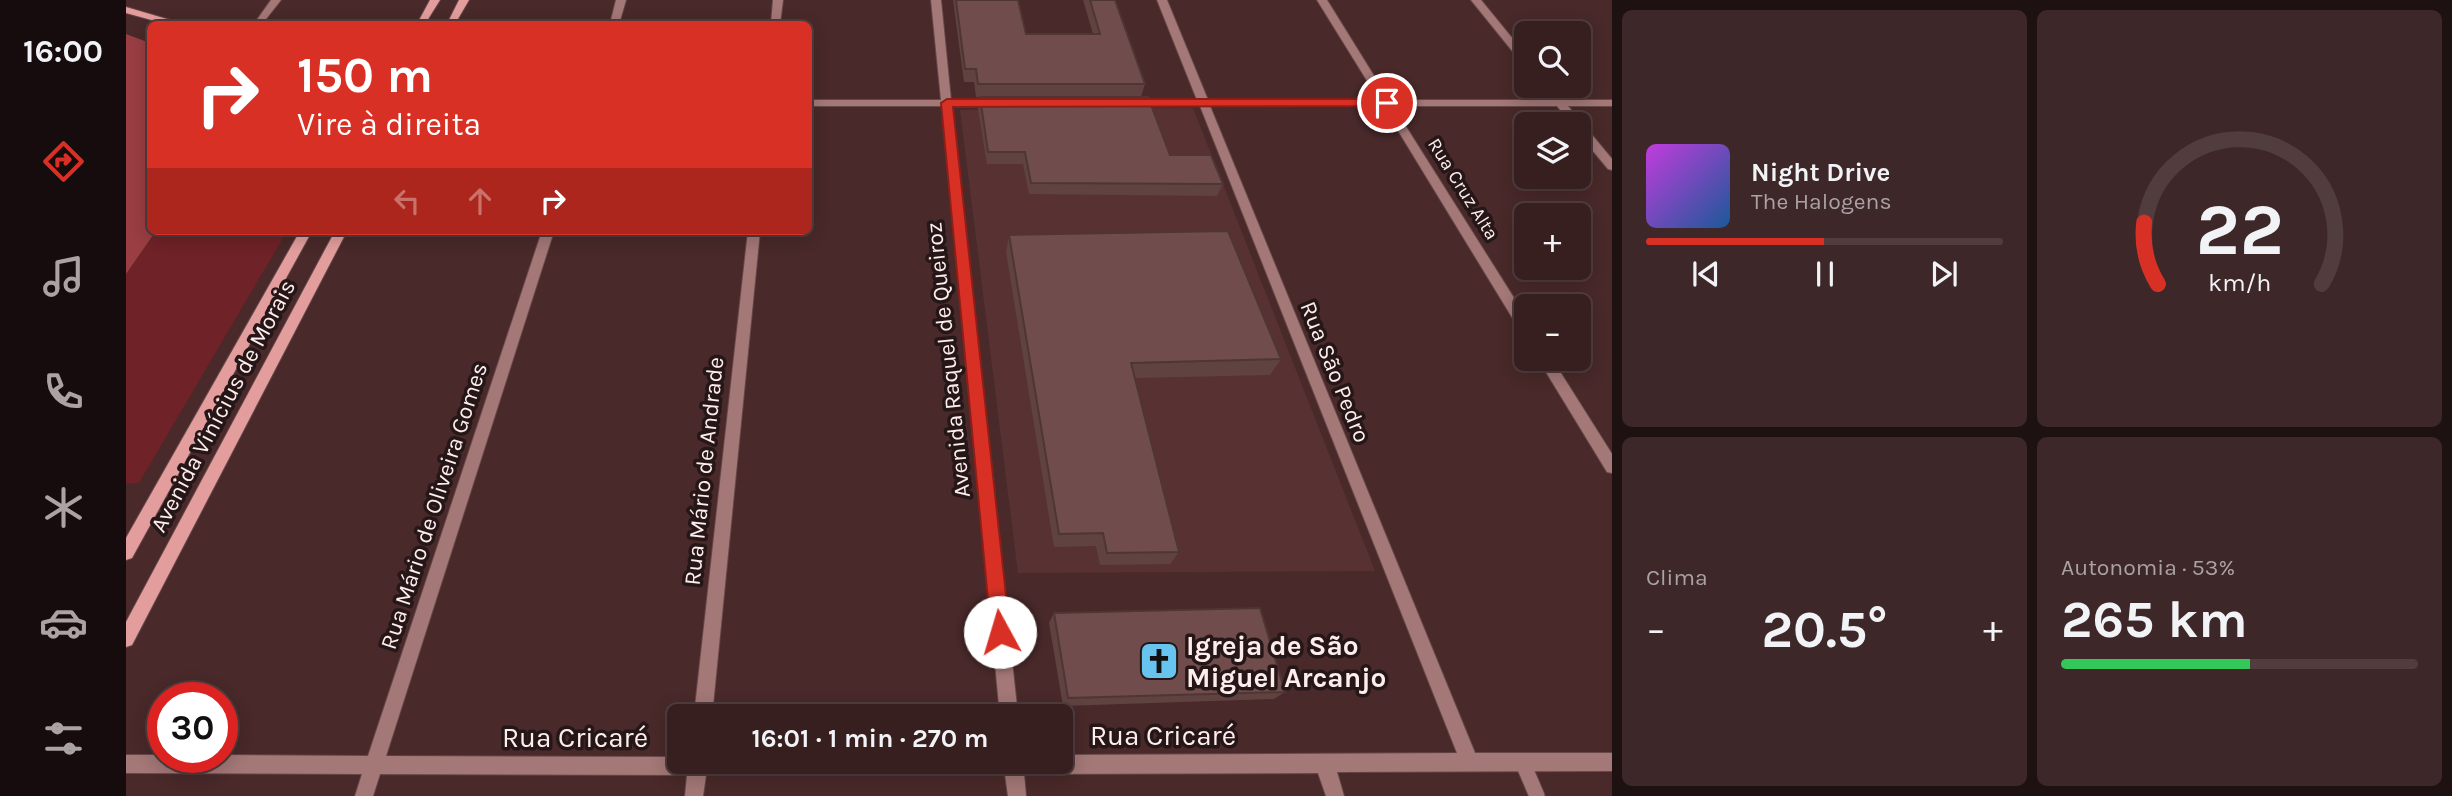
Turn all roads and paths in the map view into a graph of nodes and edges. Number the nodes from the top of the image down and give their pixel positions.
1 (276, 0) edge
2 (435, 0) edge
3 (464, 0) edge
4 (621, 0) edge
5 (778, 0) edge
6 (936, 0) edge
7 (1162, 0) edge
8 (1322, 0) edge
9 (1476, 0) edge
10 (126, 10) edge
11 (164, 21) edge
12 (260, 21) edge
13 (423, 21) edge
14 (453, 21) edge
15 (615, 21) edge
16 (776, 21) edge
17 (1514, 46) edge
18 (1556, 98) edge
19 (1559, 102) junction
20 (812, 103) edge
21 (947, 103) junction
22 (1014, 103) edge
23 (1123, 103) edge
24 (1204, 103) junction
25 (1387, 103) junction
26 (1612, 103) edge
27 (1567, 112) edge
28 (1591, 141) edge
29 (1612, 166) edge
30 (304, 235) edge
31 (339, 235) edge
32 (547, 235) edge
33 (754, 235) edge
34 (1514, 309) edge
35 (1552, 371) edge
36 (1612, 467) edge
37 (126, 553) edge
38 (126, 639) edge
39 (704, 704) edge
40 (1008, 704) edge
41 (1469, 760) junction
42 (1522, 761) junction
43 (1073, 762) edge
44 (1324, 762) junction
45 (1612, 762) edge
46 (126, 764) edge
47 (374, 764) junction
48 (667, 764) edge
49 (696, 774) edge
50 (1014, 774) edge
51 (364, 796) edge
52 (694, 796) edge
53 (1017, 796) edge
54 (1335, 796) edge
55 (1537, 796) edge

1 - 12 street
2 - 13 street
3 - 14 street
4 - 15 street
5 - 16 street
6 - 21 street, Avenida Raquel de Queiroz
7 - 24 street, Rua São Pedro
8 - 25 street, Rua Cruz Alta
9 - 17 street
10 - 11 street
18 - 19 street
19 - 25 street
19 - 26 street
19 - 27 street
20 - 21 street
21 - 22 street
21 - 40 street, Avenida Raquel de Queiroz
23 - 24 street
24 - 25 street
24 - 41 street, Rua São Pedro
25 - 34 street, Rua Cruz Alta
28 - 29 street
30 - 37 street, Avenida Vinícius de Morais
31 - 38 street, Avenida Vinícius de Morais
32 - 47 street, Rua Mário de Oliveira Gomes
33 - 39 street, Rua Mário de Andrade
35 - 36 street
41 - 42 street, Rua Cricaré
41 - 44 street, Rua Cricaré
42 - 45 street, Rua Cricaré
42 - 55 lane
43 - 44 street, Rua Cricaré
44 - 54 street
46 - 47 street, Rua Cricaré
47 - 48 street, Rua Cricaré
47 - 51 street, Rua Mário de Oliveira Gomes
49 - 52 street
50 - 53 street

